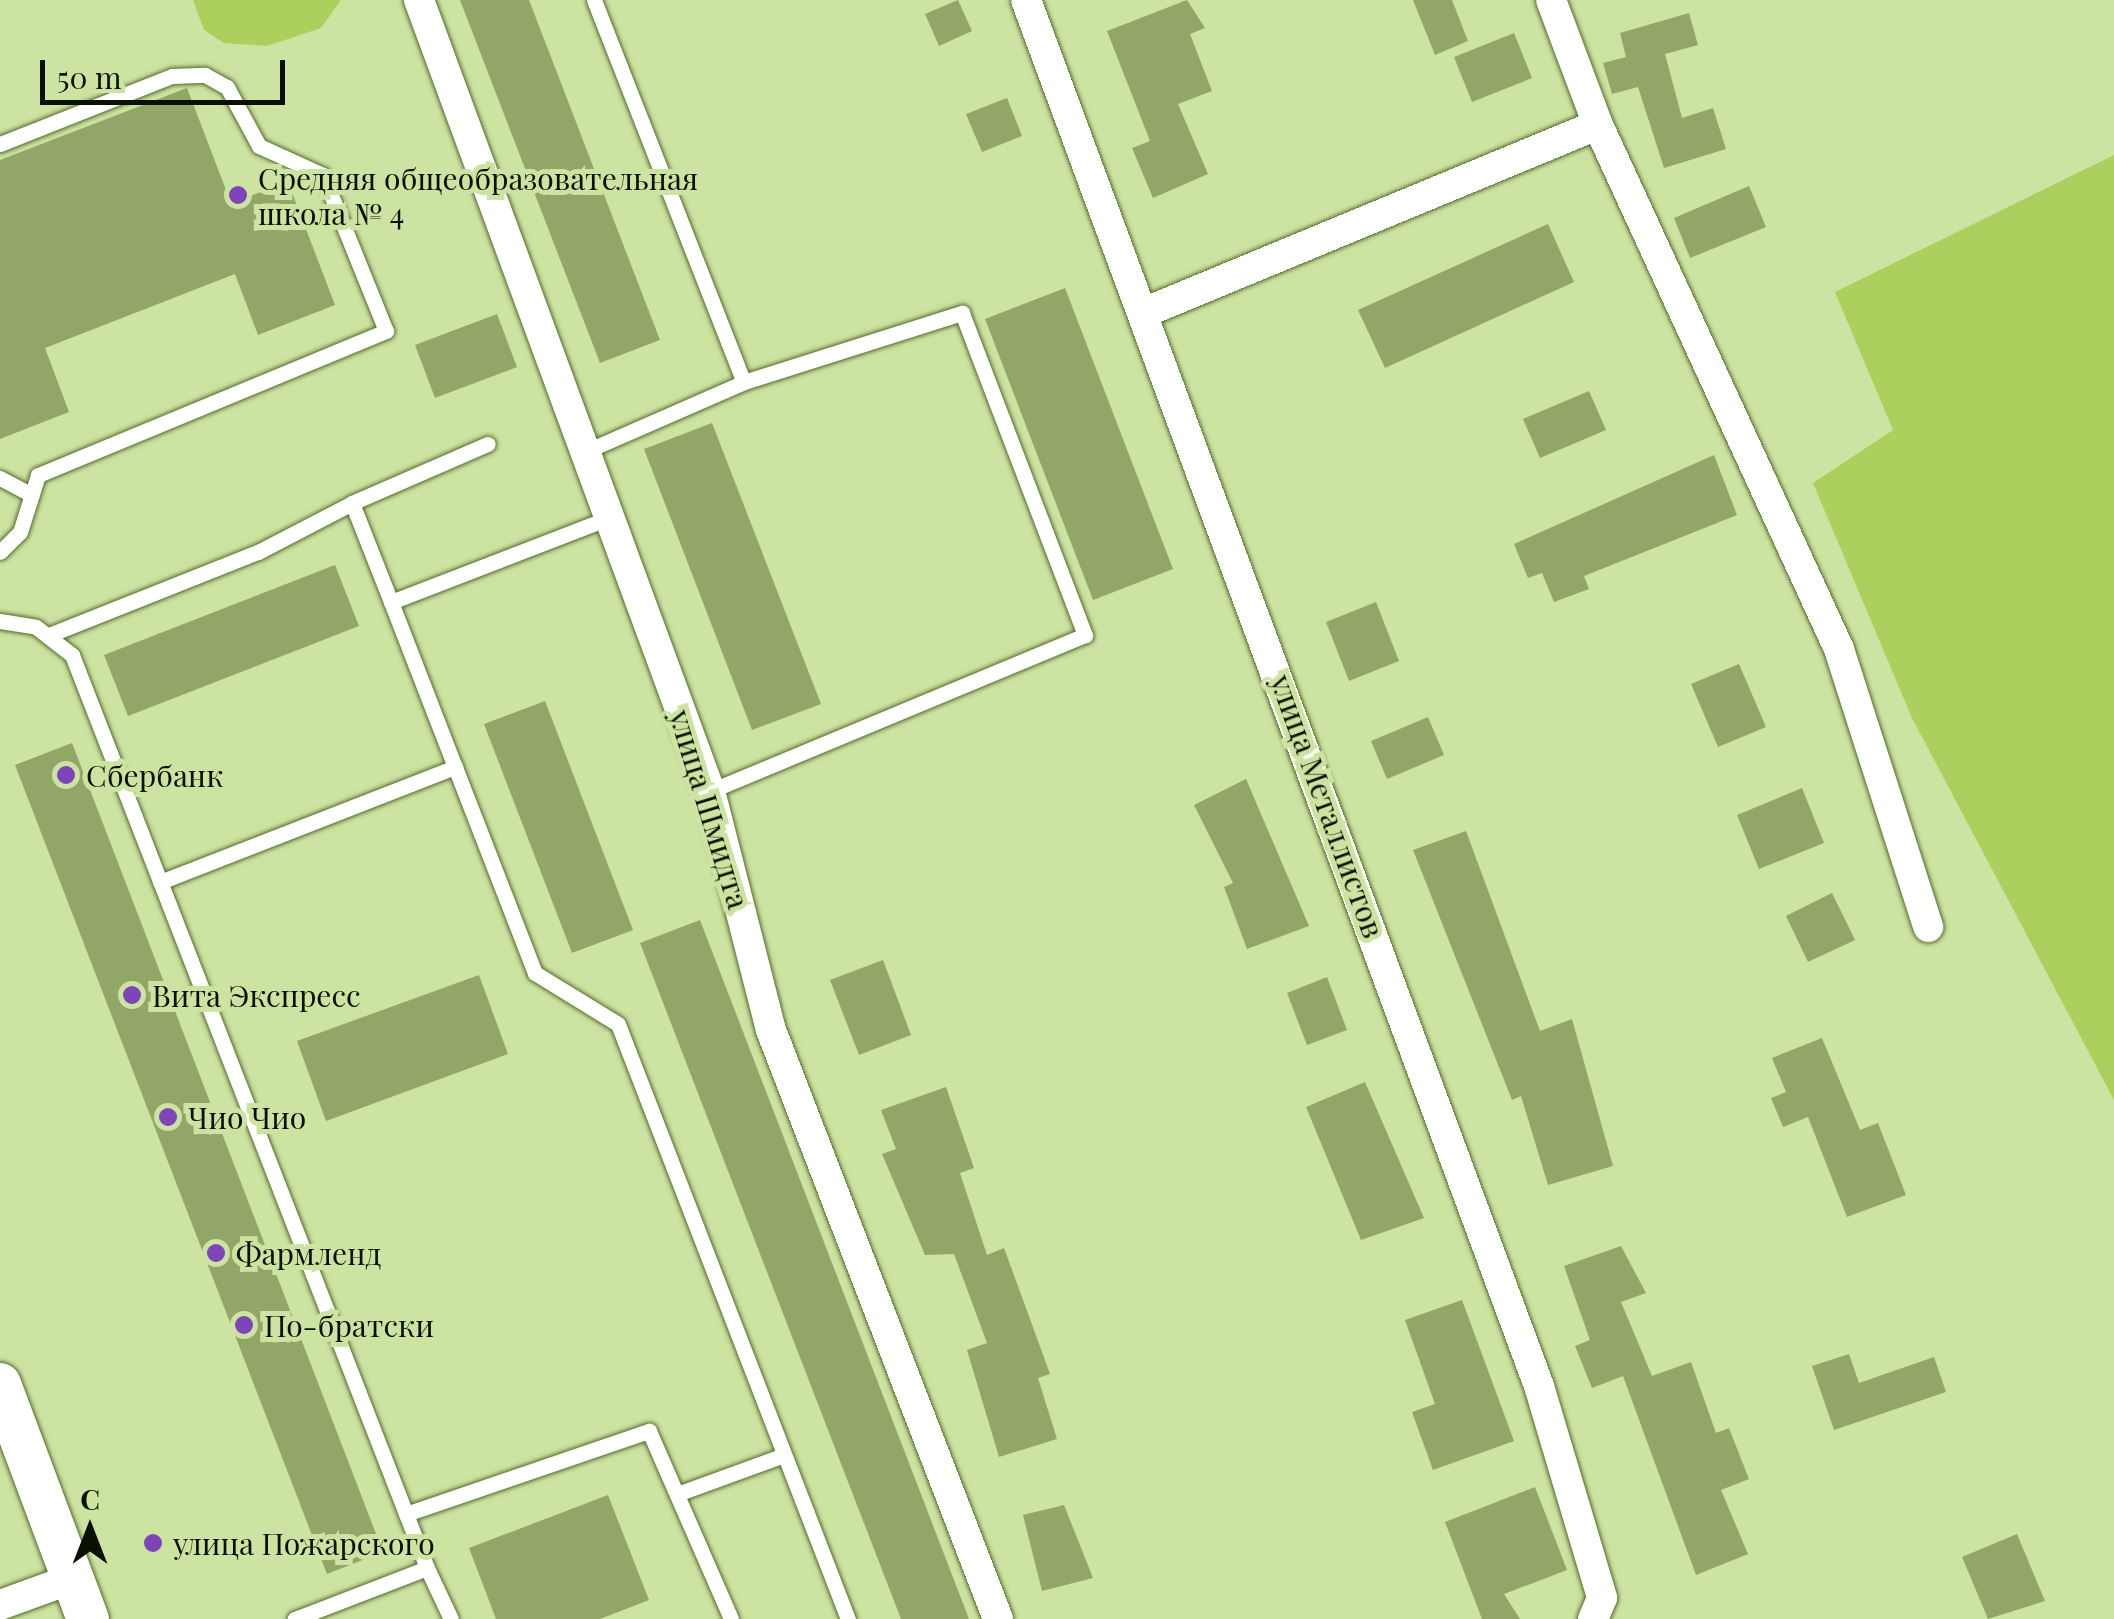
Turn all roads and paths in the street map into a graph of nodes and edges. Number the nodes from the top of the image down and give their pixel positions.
1 (418, 0) edge
2 (594, 0) edge
3 (1026, 0) edge
4 (1551, 0) edge
5 (1598, 124) junction
6 (0, 144) edge
7 (1148, 311) junction
8 (744, 382) junction
9 (488, 444) dead end
10 (590, 449) junction
11 (0, 478) edge
12 (32, 495) junction
13 (352, 504) junction
14 (612, 516) junction
15 (0, 552) edge
16 (391, 602) junction
17 (0, 621) edge
18 (49, 635) junction
19 (455, 767) junction
20 (710, 791) junction
21 (160, 882) junction
22 (1928, 927) dead end
23 (0, 1384) edge
24 (784, 1454) junction
25 (678, 1494) junction
26 (406, 1514) junction
27 (427, 1568) junction
28 (74, 1578) junction
29 (0, 1606) edge
30 (88, 1619) edge
31 (295, 1619) edge
32 (451, 1619) edge
33 (730, 1619) edge
34 (848, 1619) edge
35 (998, 1619) edge
36 (1594, 1619) edge

1 - 10 street, улица Шмидта
2 - 8 lane
3 - 7 street, улица Металлистов
4 - 5 street
5 - 7 street
5 - 22 street
6 - 12 lane
7 - 36 street, улица Металлистов
8 - 10 lane
8 - 20 lane
9 - 13 lane
10 - 14 street, улица Шмидта
11 - 12 lane
12 - 15 lane
13 - 16 lane
13 - 18 lane
14 - 16 lane
14 - 20 street, улица Шмидта
16 - 19 lane
17 - 18 lane
18 - 21 lane
19 - 21 lane
19 - 24 lane
20 - 35 street, улица Шмидта
21 - 26 lane
23 - 28 main road
24 - 25 lane
24 - 34 lane
25 - 26 lane
25 - 33 lane
26 - 27 lane
27 - 31 lane
27 - 32 lane
28 - 29 street
28 - 30 main road

